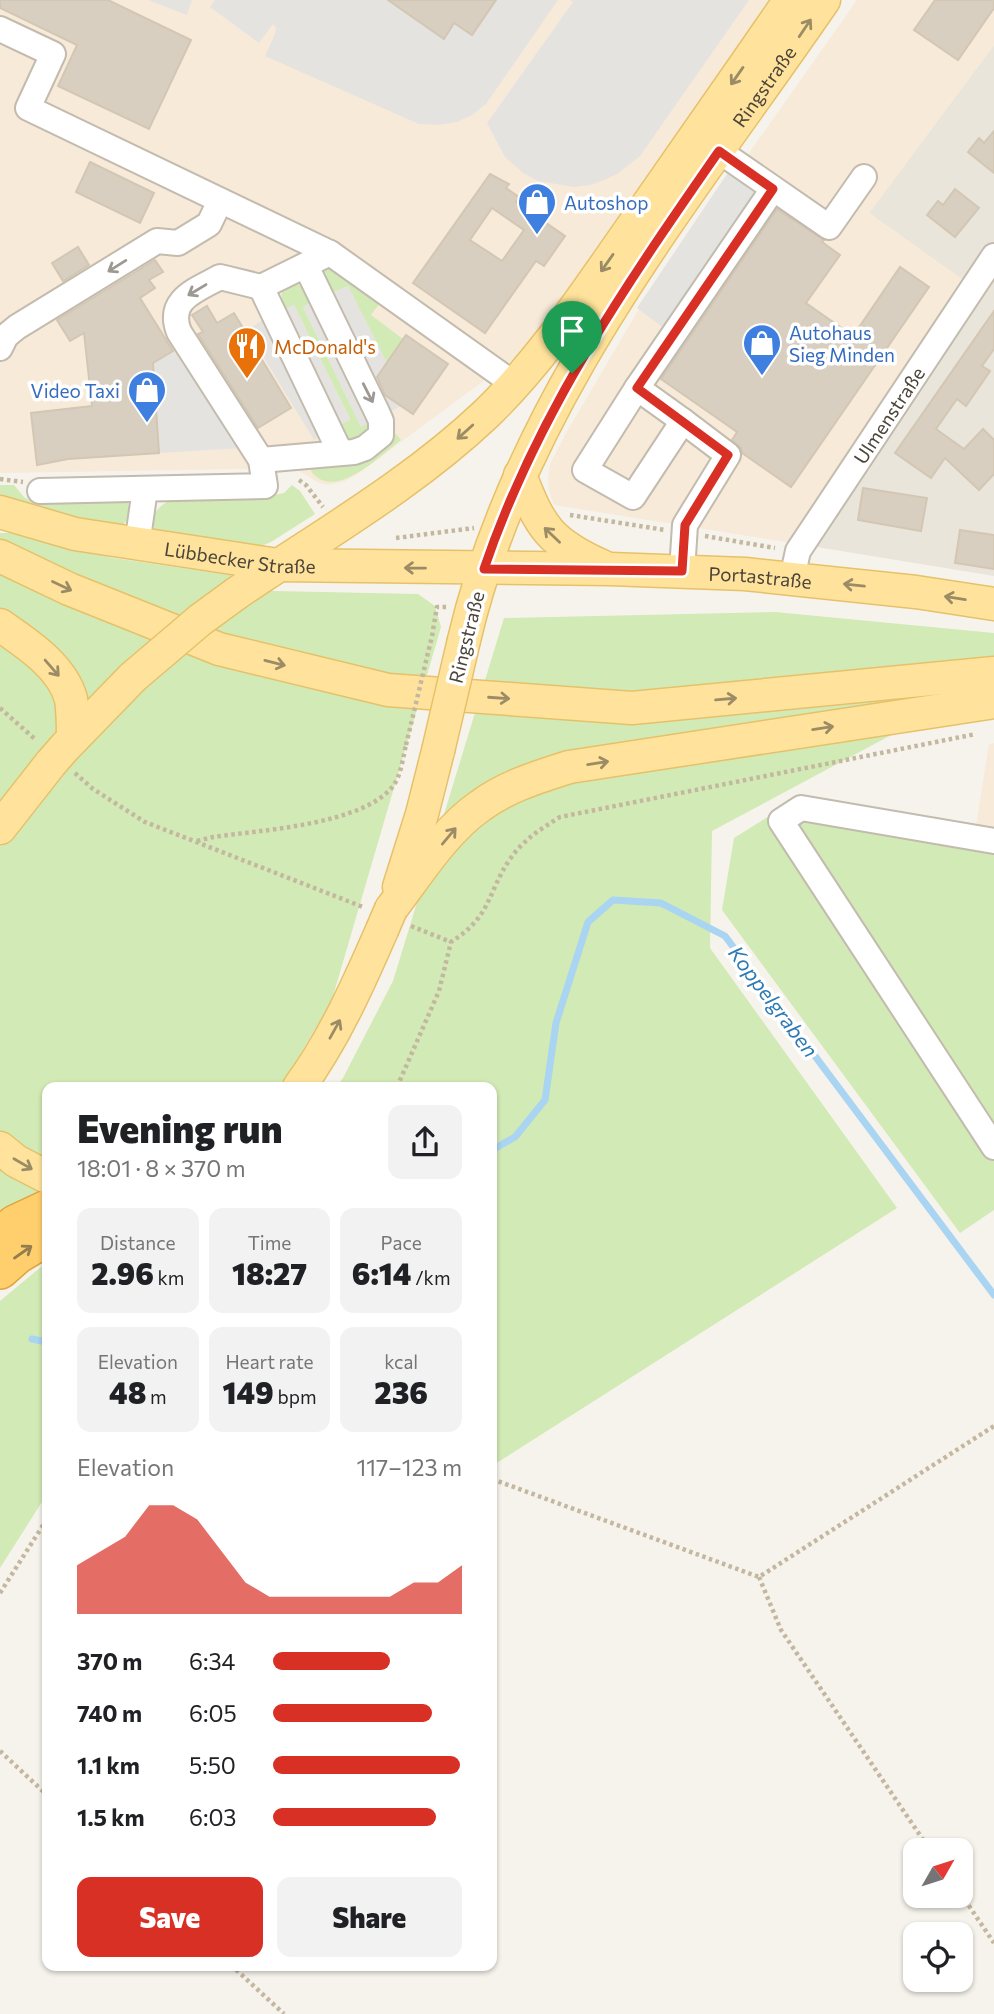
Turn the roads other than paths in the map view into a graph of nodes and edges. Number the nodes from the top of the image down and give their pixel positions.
1 (790, 0) edge
2 (824, 0) edge
3 (0, 29) edge
4 (719, 151) junction
5 (864, 177) dead end
6 (773, 189) junction
7 (220, 201) junction
8 (330, 253) junction
9 (994, 256) edge
10 (306, 266) junction
11 (261, 287) junction
12 (0, 348) edge
13 (514, 384) junction
14 (637, 388) junction
15 (683, 421) junction
16 (340, 452) junction
17 (261, 460) junction
18 (520, 475) junction
19 (145, 489) junction
20 (40, 491) dead end
21 (0, 512) edge
22 (137, 545) junction
23 (0, 556) edge
24 (278, 565) junction
25 (484, 569) junction
26 (610, 569) junction
27 (682, 571) junction
28 (792, 578) junction
29 (994, 604) edge
30 (0, 625) edge
31 (994, 673) edge
32 (994, 702) edge
33 (60, 753) junction
34 (0, 828) edge
35 (994, 841) edge
36 (386, 918) junction
37 (302, 1082) edge
38 (994, 1147) edge
39 (0, 1148) edge
40 (42, 1174) edge
41 (42, 1211) edge
42 (0, 1237) edge
43 (42, 1240) edge
44 (0, 1270) edge

1 -> 13 main road, Ringstraße
4 -> 2 main road, Ringstraße
3 - 7 street
4 - 6 street
4 - 18 main road, Ringstraße
5 - 6 street
6 - 14 street
7 - 8 street
7 -> 12 street
8 - 10 street
8 - 13 street
9 - 28 street, Ulmenstraße
10 - 11 street
10 -> 16 street
11 - 16 street
11 -> 17 street
13 -> 24 main road, Ringstraße
14 - 15 street
14 - 15 street
15 - 27 street
16 - 17 street
17 - 19 street
18 - 25 main road, Ringstraße
26 -> 18 main road
19 - 20 street
19 - 22 street
21 - 22 main road, Lübbecker Straße
22 - 24 main road, Lübbecker Straße
23 -> 31 main road
25 -> 24 main road, Lübbecker Straße
24 - 33 main road, Ringstraße, bridge
25 - 26 main road, Portastraße
25 - 36 main road, Ringstraße, bridge
26 - 27 main road, Portastraße
27 - 28 main road, Portastraße
29 -> 28 main road, Portastraße
30 -> 33 main road
36 -> 32 main road
33 - 34 main road, Ringstraße
35 - 38 street
37 -> 36 main road, Ringstraße
39 -> 40 main road
41 - 42 highway
44 -> 43 highway

